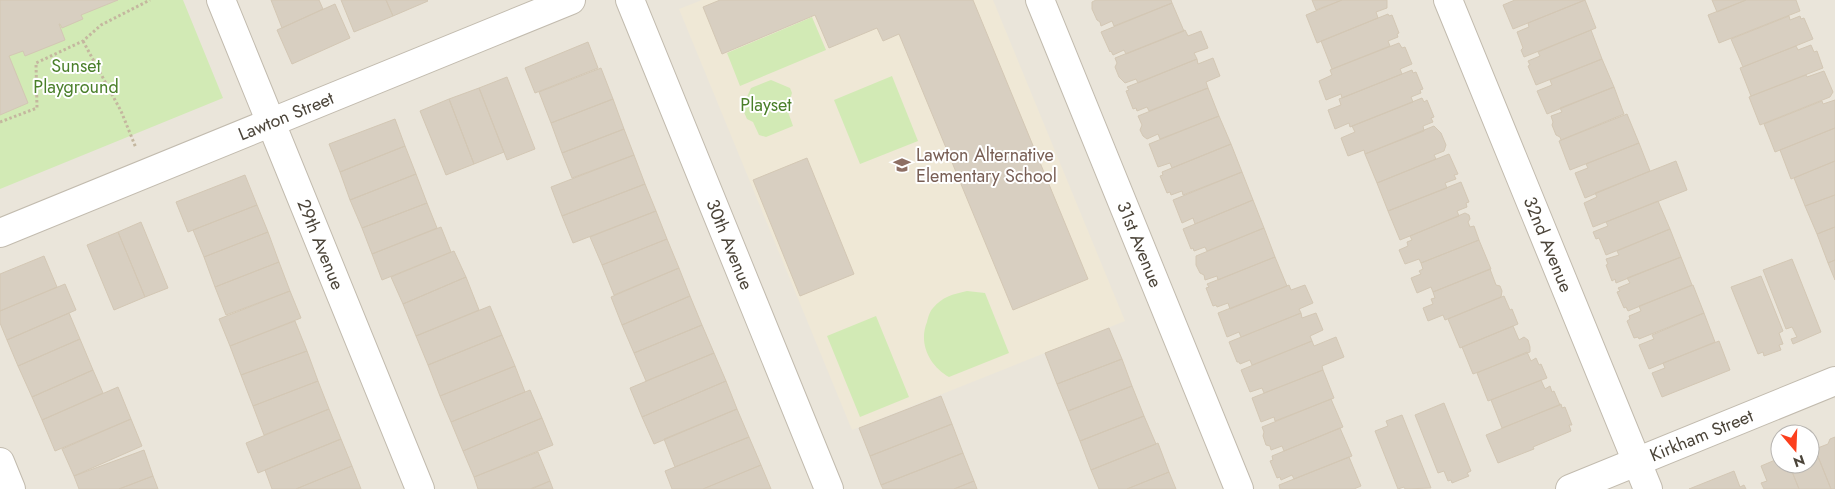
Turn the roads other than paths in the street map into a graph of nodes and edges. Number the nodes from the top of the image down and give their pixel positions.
1 (221, 0) edge
2 (571, 0) edge
3 (630, 0) edge
4 (1040, 0) edge
5 (1448, 0) edge
6 (271, 122) junction
7 (0, 232) edge
8 (1835, 381) edge
9 (0, 462) edge
10 (1637, 462) junction
11 (11, 489) edge
12 (420, 489) edge
13 (829, 489) edge
14 (1239, 489) edge
15 (1570, 489) edge
16 (1648, 489) edge

1 - 6 street, 29th Avenue
2 - 6 street, Lawton Street
3 - 13 street, 30th Avenue
4 - 14 street, 31st Avenue
5 - 10 street, 32nd Avenue
6 - 7 street, Lawton Street
6 - 12 street, 29th Avenue
8 - 10 street, Kirkham Street
9 - 11 street
10 - 15 street, Kirkham Street
10 - 16 street, 32nd Avenue

